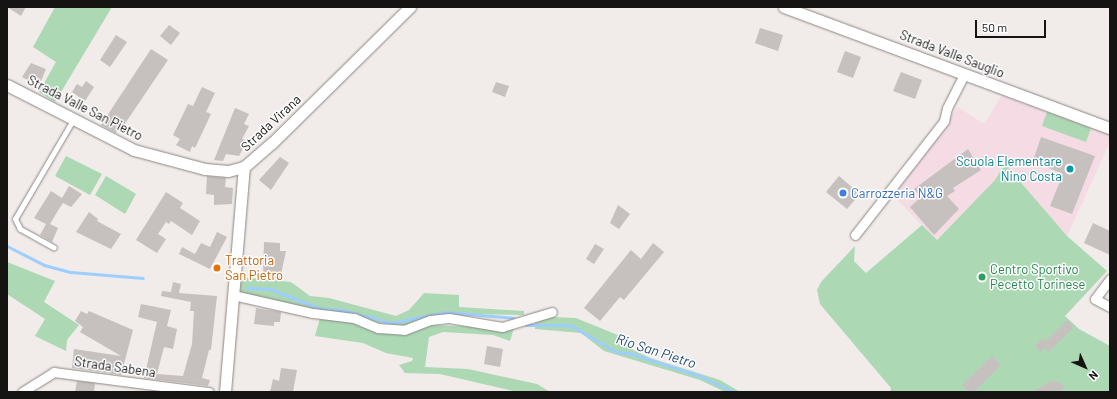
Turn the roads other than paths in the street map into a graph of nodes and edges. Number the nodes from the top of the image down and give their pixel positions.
1 (410, 7) edge
2 (784, 7) edge
3 (964, 74) junction
4 (7, 85) edge
5 (73, 120) junction
6 (1110, 128) edge
7 (244, 167) junction
8 (855, 235) dead end
9 (54, 248) dead end
10 (1110, 279) edge
11 (233, 296) junction
12 (1110, 307) edge
13 (552, 312) dead end
14 (22, 392) edge
15 (209, 392) edge
16 (226, 392) edge

1 - 7 street, Strada Virana
2 - 3 street, Strada Valle Sauglio
3 - 6 street, Strada Valle Sauglio
3 - 8 street
4 - 5 street, Strada Valle San Pietro
5 - 7 street, Strada Valle San Pietro
5 - 9 lane
7 - 11 street, Strada Virana
10 - 12 street
11 - 13 street
11 - 16 street, Strada Virana
14 - 15 street, Strada Sabena

